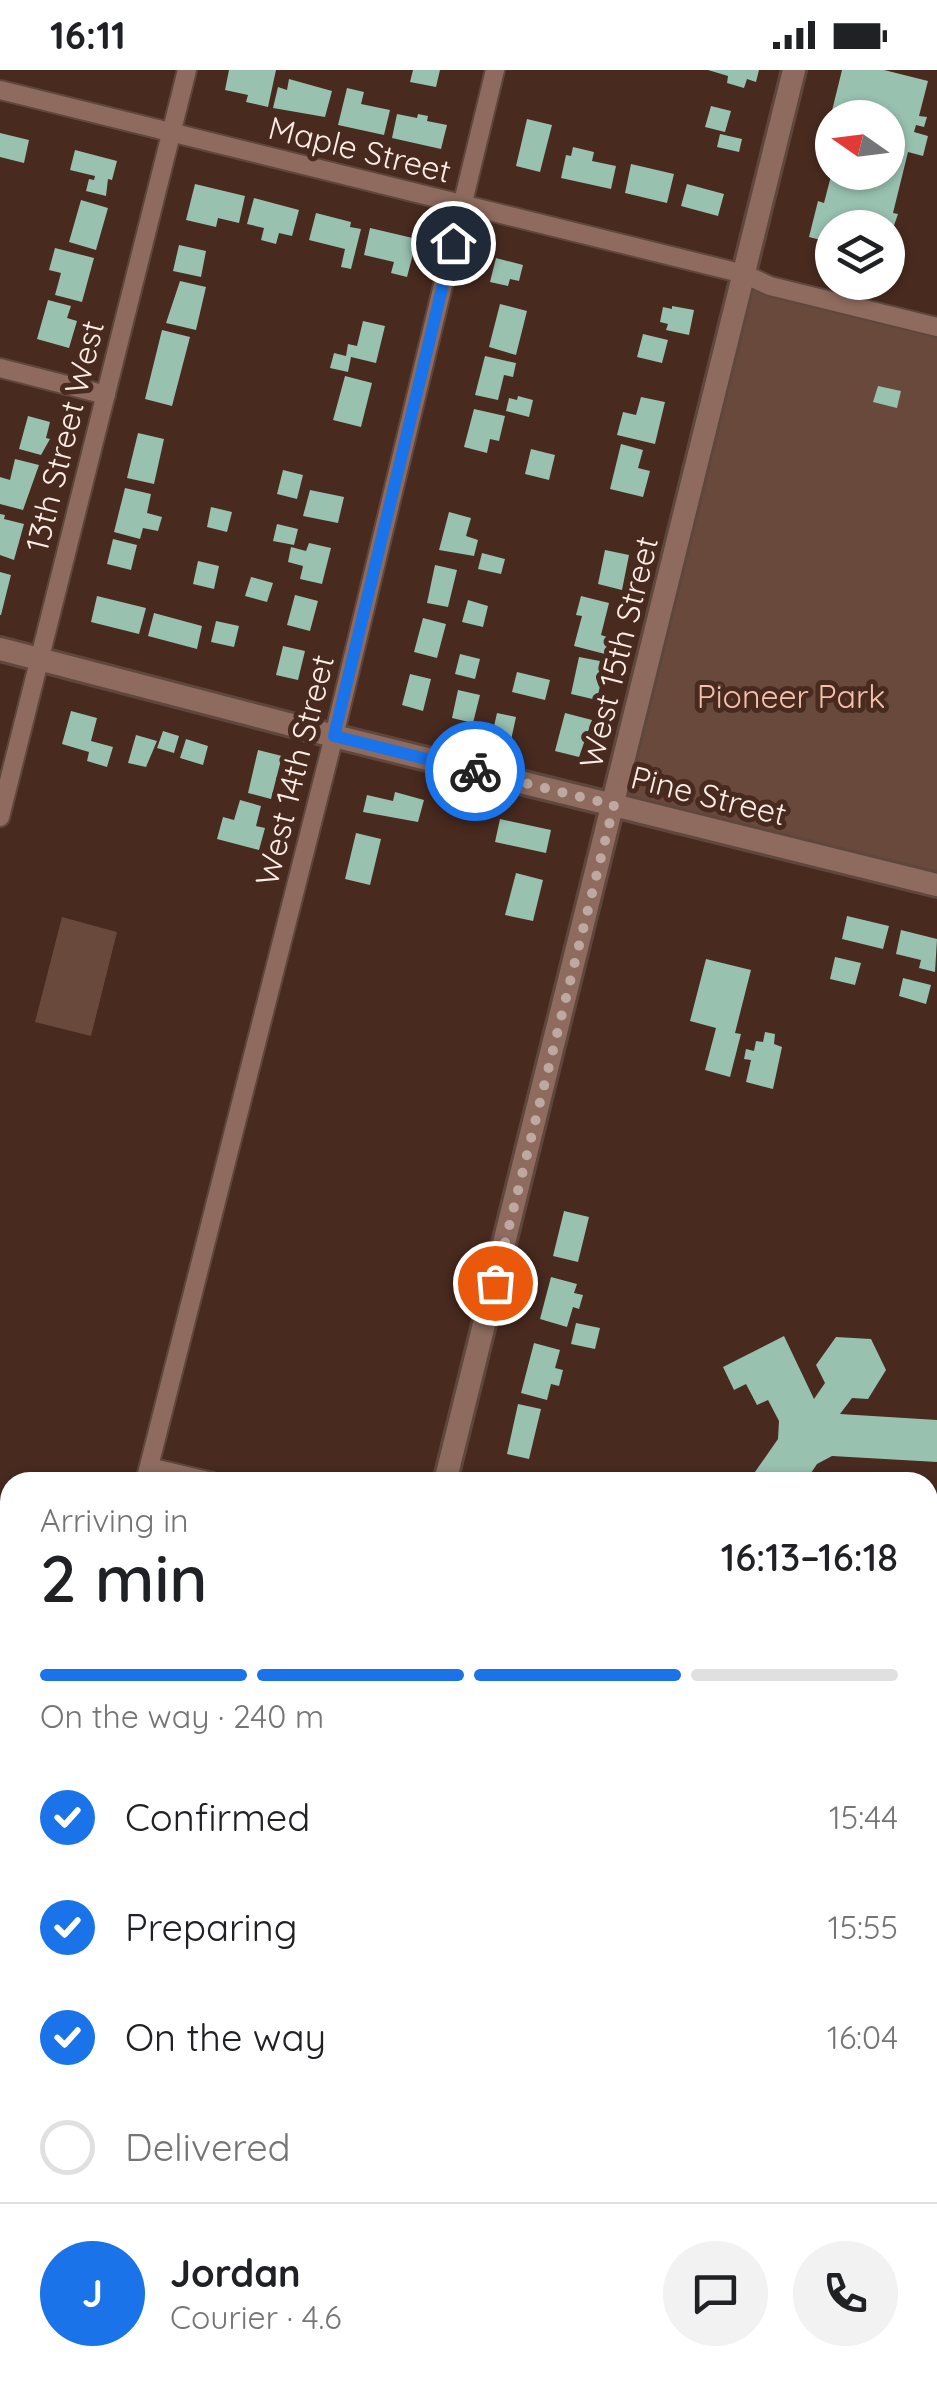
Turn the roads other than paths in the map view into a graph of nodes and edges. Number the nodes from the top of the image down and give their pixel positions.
1 (187, 70) edge
2 (495, 70) edge
3 (794, 70) edge
4 (0, 90) edge
5 (171, 133) junction
6 (462, 205) junction
7 (744, 274) junction
8 (937, 327) edge
9 (0, 368) edge
10 (106, 395) junction
11 (0, 650) edge
12 (40, 659) junction
13 (334, 736) junction
14 (614, 805) junction
15 (0, 818) edge
16 (937, 885) edge
17 (148, 1472) edge
18 (447, 1472) edge

1 - 5 street, 13th Street West
2 - 6 street, West 14th Street
3 - 7 street, West 15th Street
4 - 5 street, Maple Street
5 - 6 street, Maple Street
5 - 10 street, 13th Street West
6 - 7 street, Maple Street
6 - 13 street, West 14th Street
7 - 8 street, Maple Street
7 - 14 street, West 15th Street
9 - 10 street
10 - 12 street, 13th Street West
11 - 12 street, Pine Street
12 - 13 street, Pine Street
12 - 15 street, 13th Street West
13 - 14 street, Pine Street
13 - 17 street, West 14th Street
14 - 16 street, Pine Street
14 - 18 street, West 15th Street

